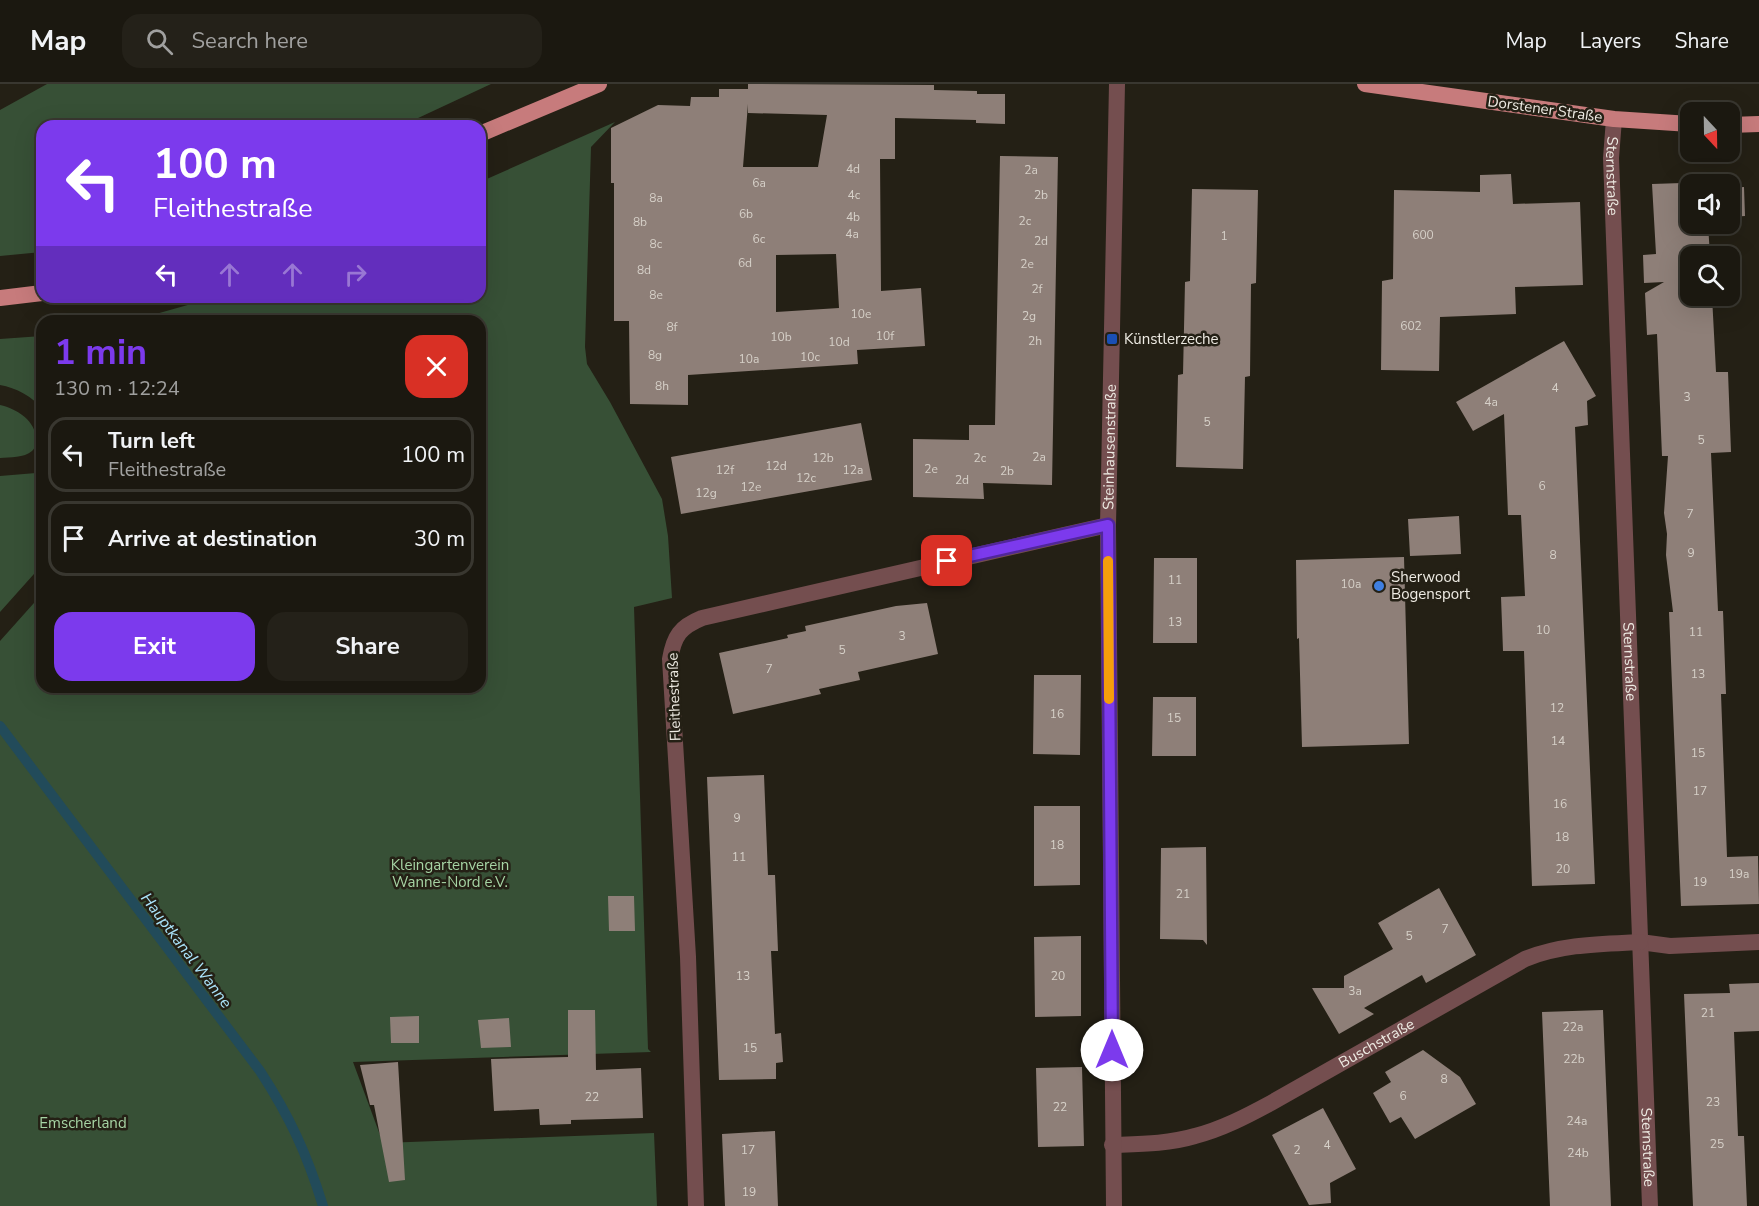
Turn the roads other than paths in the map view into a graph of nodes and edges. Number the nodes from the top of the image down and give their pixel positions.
1 (599, 84) edge
2 (1117, 84) edge
3 (1365, 84) edge
4 (1614, 118) junction
5 (1680, 123) edge
6 (1759, 124) edge
7 (1740, 125) edge
8 (486, 131) edge
9 (36, 294) edge
10 (0, 298) edge
11 (1108, 525) junction
12 (1640, 942) junction
13 (1759, 942) edge
14 (1112, 1145) junction
15 (696, 1206) edge
16 (1114, 1206) edge
17 (1650, 1206) edge

1 - 8 main road
2 - 11 street, Steinhausenstraße
3 - 4 main road, Dorstener Straße
4 - 5 main road, Dorstener Straße
4 - 12 street, Sternstraße
6 - 7 main road
9 - 10 main road
11 - 14 street, Steinhausenstraße
11 - 15 street, Fleithestraße
12 - 13 street, Buschstraße
12 - 14 street, Buschstraße
12 - 17 street, Sternstraße
14 - 16 street, Steinhausenstraße

